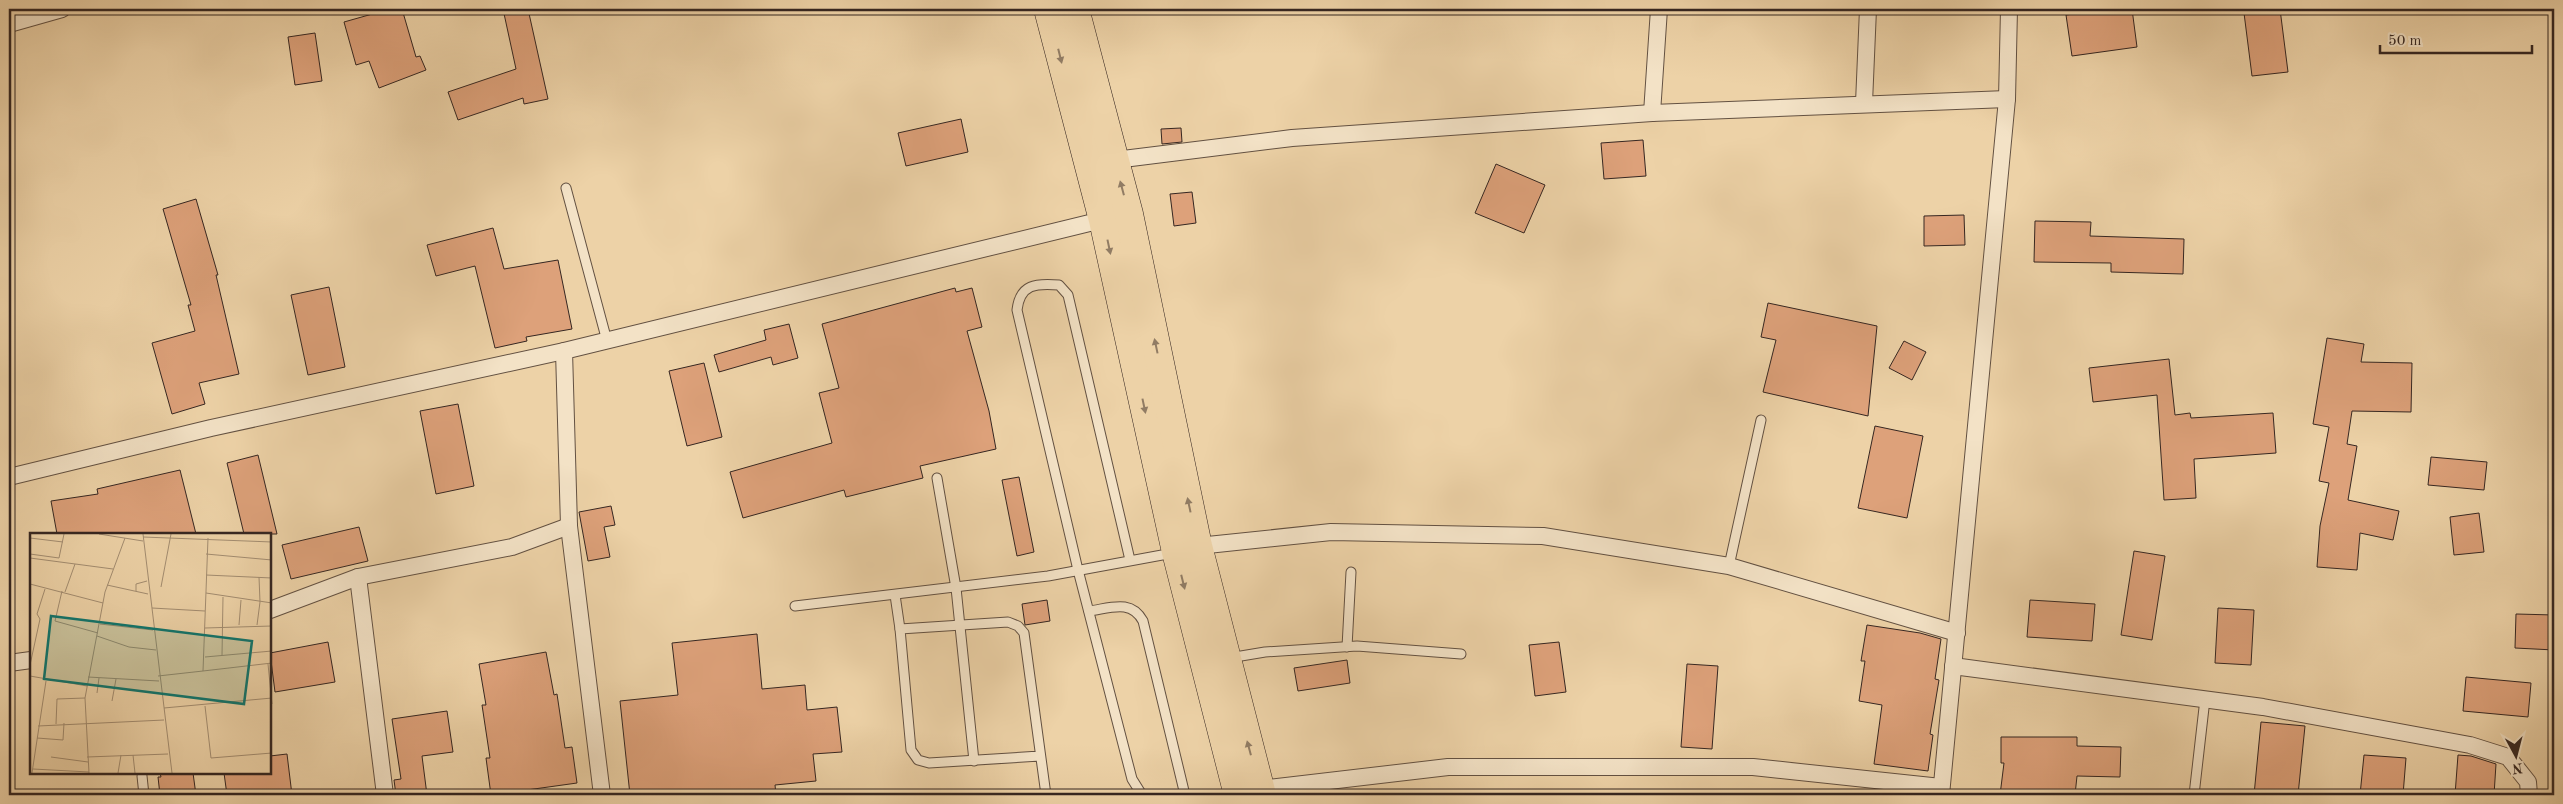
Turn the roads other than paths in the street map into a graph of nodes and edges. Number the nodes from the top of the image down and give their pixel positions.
1 (62, 9) edge
2 (1048, 9) edge
3 (1075, 9) edge
4 (1659, 9) edge
5 (1868, 9) edge
6 (2009, 9) edge
7 (9, 24) edge
8 (2008, 99) junction
9 (1864, 103) junction
10 (1652, 113) junction
11 (1115, 160) junction
12 (566, 188) dead end
13 (1129, 214) junction
14 (1103, 220) junction
15 (606, 341) junction
16 (564, 351) junction
17 (1761, 420) dead end
18 (9, 477) edge
19 (937, 478) dead end
20 (569, 526) junction
21 (1187, 549) junction
22 (1130, 560) junction
23 (1729, 566) junction
24 (1078, 570) junction
25 (1351, 572) dead end
26 (358, 577) junction
27 (956, 588) junction
28 (895, 595) junction
29 (795, 606) dead end
30 (271, 610) edge
31 (1089, 611) junction
32 (960, 625) junction
33 (900, 629) junction
34 (1957, 633) junction
35 (1347, 647) junction
36 (1461, 654) dead end
37 (1225, 659) junction
38 (30, 660) edge
39 (9, 663) edge
40 (1953, 666) junction
41 (2205, 699) junction
42 (1040, 756) junction
43 (974, 761) junction
44 (142, 776) dead end
45 (1941, 791) edge
46 (1253, 793) edge
47 (144, 795) edge
48 (385, 795) edge
49 (602, 795) edge
50 (1046, 795) edge
51 (1142, 795) edge
52 (1185, 795) edge
53 (2194, 795) edge
54 (2529, 795) edge

1 - 7 street
2 -> 14 highway
3 - 11 highway
4 - 10 street
5 - 9 street
6 - 8 street
8 - 9 street
8 - 34 street
9 - 10 street
10 - 11 street
13 -> 11 highway
12 - 15 lane
13 - 14 street
21 -> 13 highway
14 - 15 street
14 -> 21 highway
15 - 16 street
16 - 18 street
16 - 20 street
17 - 23 lane
19 - 27 lane
20 - 26 street
20 - 49 street
21 - 22 lane
21 - 23 street
21 - 37 highway
21 -> 46 highway
22 - 24 lane
22 - 24 lane
23 - 34 street
24 - 27 lane
24 - 31 lane
25 - 35 lane
26 - 30 street
26 - 48 street
27 - 28 lane
27 - 32 lane
28 - 29 lane
28 - 33 lane
31 - 51 lane
31 - 52 lane
32 - 33 lane
32 - 42 lane
32 - 43 lane
33 - 43 lane
34 - 40 street
35 - 36 lane
35 - 37 lane
46 -> 37 highway
38 - 39 street
40 - 41 street
40 - 45 street
41 - 53 lane
41 - 54 street
42 - 43 lane
42 - 50 lane
44 - 47 lane
45 - 46 street

